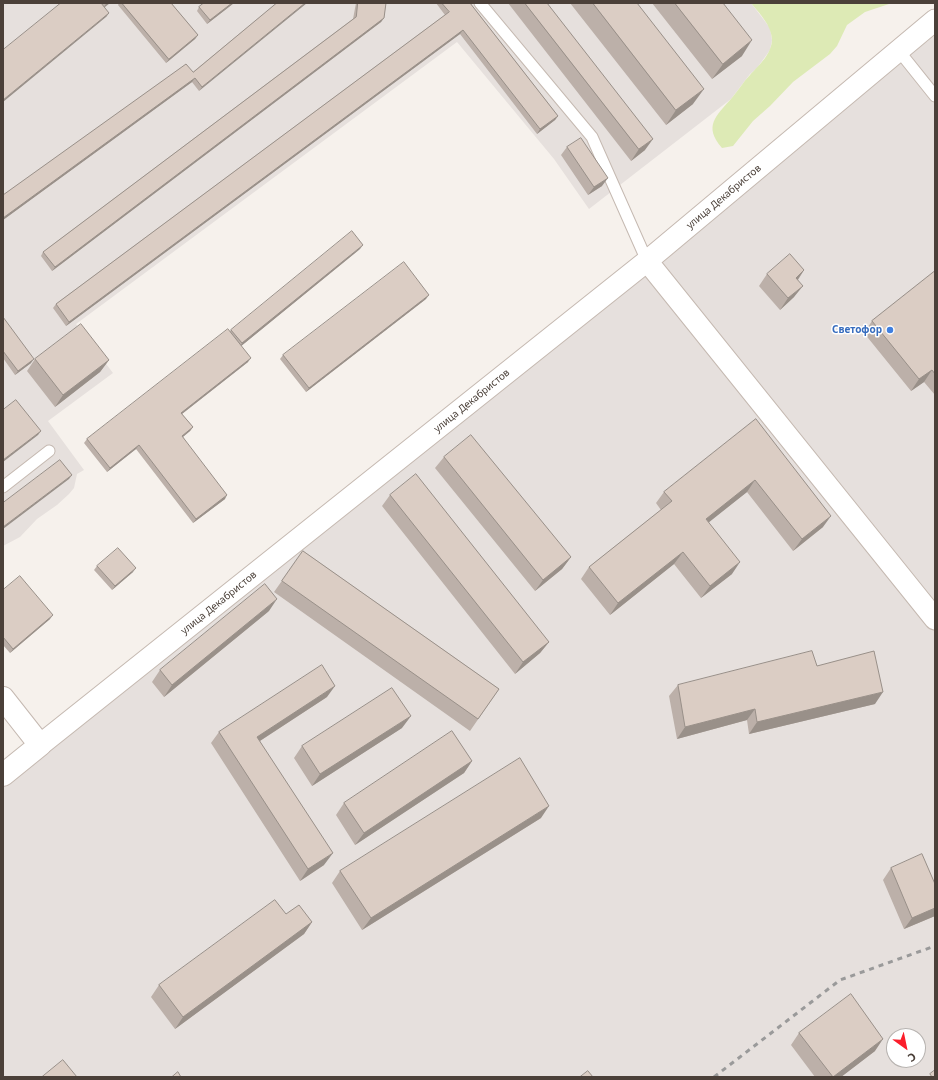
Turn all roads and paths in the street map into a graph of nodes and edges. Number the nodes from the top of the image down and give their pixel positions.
1 (480, 3) edge
2 (935, 20) edge
3 (899, 51) junction
4 (935, 96) edge
5 (648, 261) junction
6 (49, 451) dead end
7 (3, 487) edge
8 (935, 619) edge
9 (3, 698) edge
10 (40, 745) junction
11 (3, 775) edge

1 - 5 lane
2 - 3 street, улица Декабристов
3 - 4 lane
3 - 5 street, улица Декабристов
5 - 8 street
5 - 10 street, улица Декабристов
6 - 7 lane
9 - 10 street
10 - 11 street, улица Декабристов

